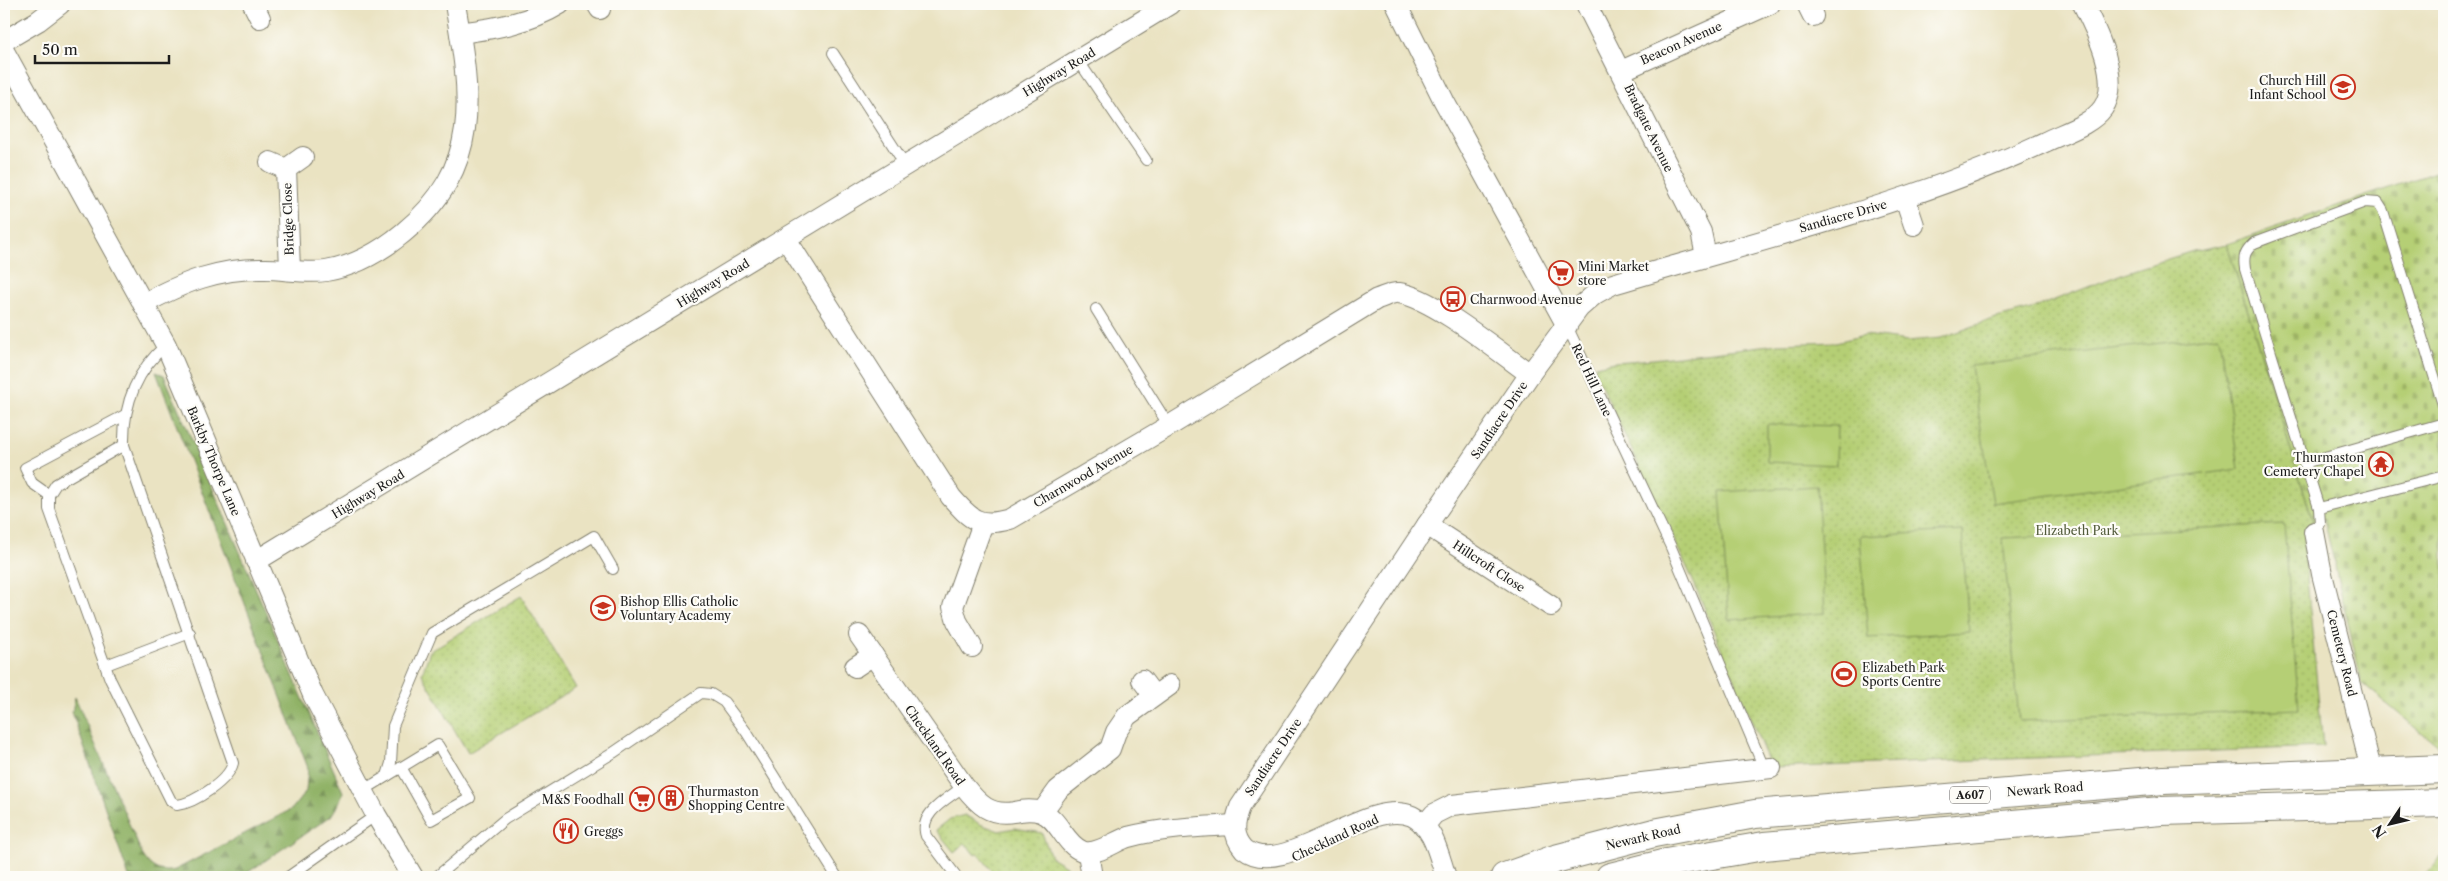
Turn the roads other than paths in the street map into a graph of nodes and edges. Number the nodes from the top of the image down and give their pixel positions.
1 (60, 4) edge
2 (455, 4) edge
3 (560, 4) edge
4 (1170, 4) edge
5 (1396, 4) edge
6 (1586, 4) edge
7 (1770, 4) edge
8 (2083, 4) edge
9 (460, 32) junction
10 (4, 41) edge
11 (4, 51) edge
12 (833, 53) dead end
13 (1078, 60) junction
14 (1620, 70) junction
15 (303, 157) dead end
16 (1146, 160) dead end
17 (906, 166) junction
18 (1906, 198) junction
19 (1914, 225) dead end
20 (786, 239) junction
21 (1706, 256) junction
22 (290, 269) junction
23 (143, 304) junction
24 (1096, 309) dead end
25 (1568, 326) junction
26 (166, 345) junction
27 (1530, 374) junction
28 (2444, 408) edge
29 (124, 415) junction
30 (2444, 423) edge
31 (1169, 426) junction
32 (124, 445) junction
33 (2304, 463) junction
34 (2444, 476) edge
35 (49, 495) junction
36 (2319, 508) junction
37 (983, 523) junction
38 (1426, 525) junction
39 (2314, 532) joint
40 (256, 561) junction
41 (613, 569) dead end
42 (1551, 606) dead end
43 (190, 633) junction
44 (859, 635) dead end
45 (972, 647) dead end
46 (873, 655) junction
47 (106, 665) junction
48 (855, 667) dead end
49 (1142, 680) dead end
50 (402, 767) junction
51 (1767, 768) joint
52 (2444, 770) edge
53 (2372, 773) junction
54 (387, 776) junction
55 (964, 786) junction
56 (364, 790) junction
57 (2444, 803) edge
58 (1042, 812) junction
59 (376, 815) junction
60 (1234, 825) junction
61 (1424, 826) junction
62 (1088, 853) junction
63 (288, 877) edge
64 (413, 877) edge
65 (436, 877) edge
66 (837, 877) edge
67 (957, 877) edge
68 (1092, 877) edge
69 (1446, 877) edge
70 (1505, 877) edge
71 (1610, 877) edge

1 - 10 street
2 - 9 street
3 - 9 street
4 - 13 street, Highway Road
5 - 25 street, Red Hill Lane
6 - 14 street, Bradgate Avenue
7 - 14 street, Beacon Avenue
8 - 18 street, Sandiacre Drive
9 - 22 street
11 - 23 street, Barkby Thorpe Lane
12 - 17 lane
13 - 16 lane
13 - 17 street, Highway Road
14 - 21 street, Bradgate Avenue
15 - 22 street, Bridge Close
17 - 20 street, Highway Road
18 - 19 street
18 - 21 street, Sandiacre Drive
20 - 37 street
20 - 40 street, Highway Road
21 - 25 street, Sandiacre Drive
22 - 23 street
23 - 26 street, Barkby Thorpe Lane
24 - 31 lane
25 - 27 street, Sandiacre Drive
25 - 51 lane, Red Hill Lane
26 - 29 lane
26 - 40 street, Barkby Thorpe Lane
27 - 31 street, Charnwood Avenue
27 - 38 street, Sandiacre Drive
28 - 33 lane
29 - 32 lane
29 - 35 lane
30 - 33 lane
31 - 37 street, Charnwood Avenue
32 - 35 lane
32 - 43 lane
33 - 36 lane
34 - 36 lane
35 - 47 lane
36 - 39 lane
37 - 45 street
38 - 42 street, Hillcroft Close
38 - 60 street, Sandiacre Drive
39 - 53 street, Cemetery Road
40 - 56 street, Barkby Thorpe Lane
41 - 54 lane
43 - 47 lane
43 - 47 lane
44 - 46 street, Checkland Road
46 - 48 street
46 - 55 street, Checkland Road
49 - 58 street
50 - 50 lane
50 - 54 lane
51 - 61 street
52 - 53 highway, Newark Road / A607
53 - 70 highway, Newark Road / A607
54 - 56 lane
55 - 58 street, Checkland Road
55 - 67 lane
56 - 59 street, Barkby Thorpe Lane
57 - 71 highway
58 - 62 street
59 - 63 lane
59 - 64 street, Barkby Thorpe Lane
60 - 61 street, Checkland Road
60 - 62 street
61 - 69 street
62 - 68 street
65 - 66 lane

